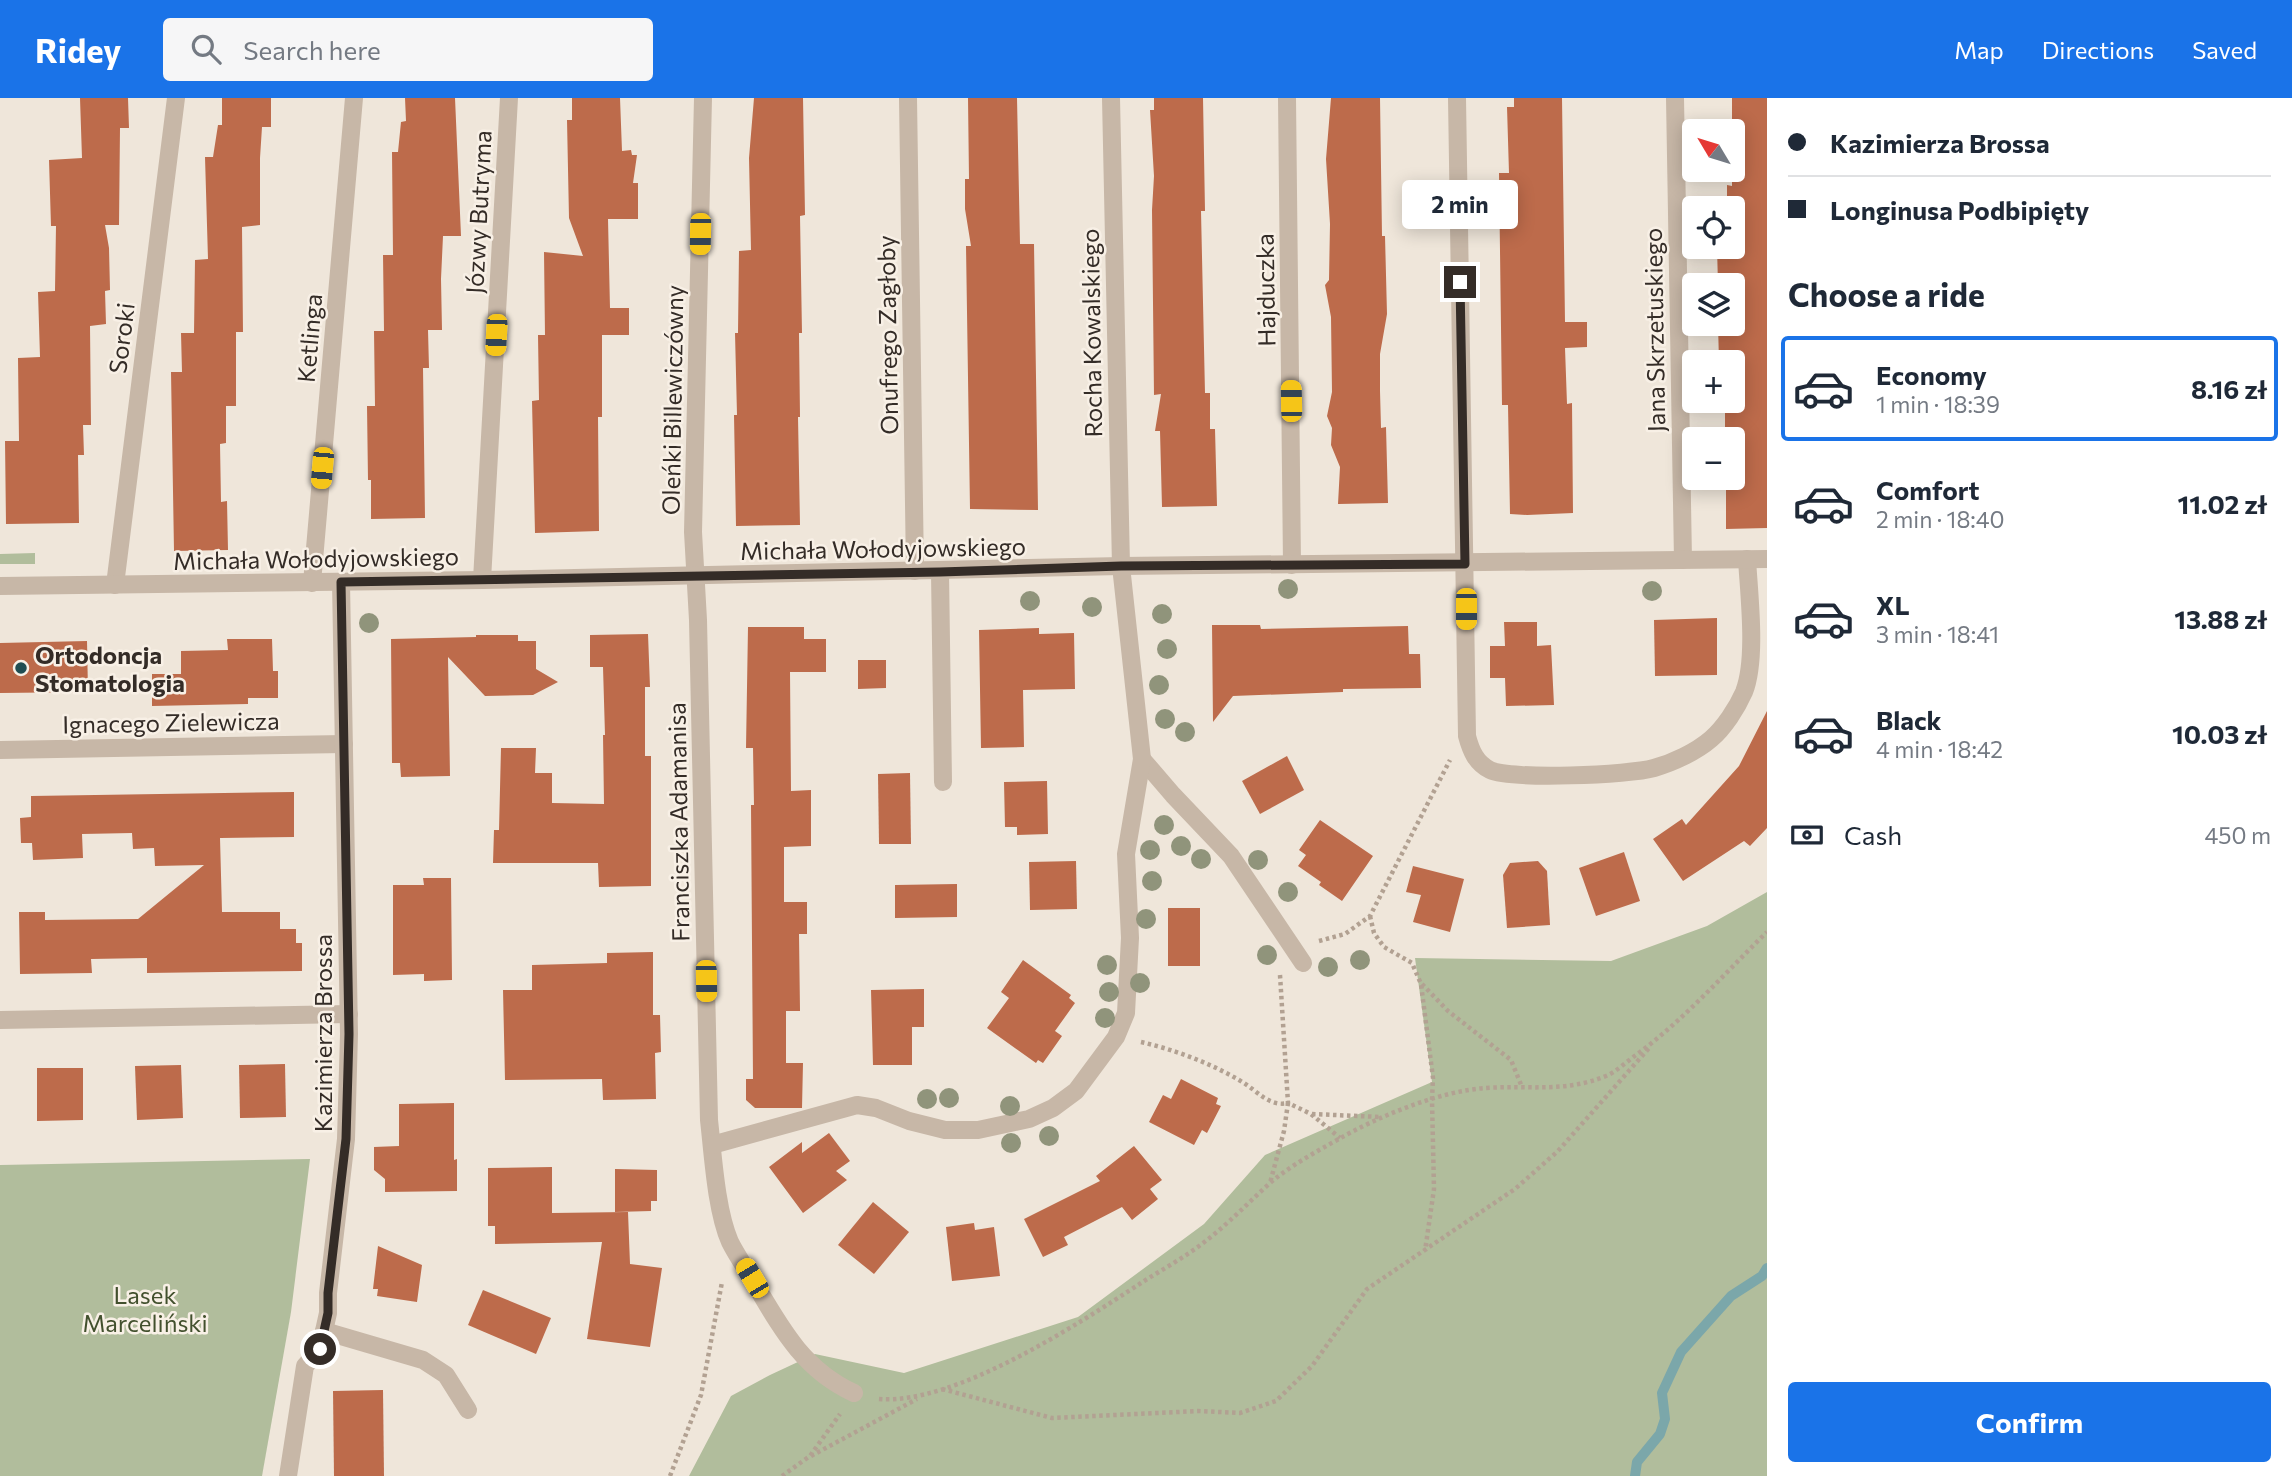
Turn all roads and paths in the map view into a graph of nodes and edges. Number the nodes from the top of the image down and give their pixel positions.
1 (176, 98) edge
2 (354, 98) edge
3 (509, 98) edge
4 (703, 98) edge
5 (908, 98) edge
6 (1111, 98) edge
7 (1287, 98) edge
8 (1457, 98) edge
9 (1675, 98) edge
10 (1746, 559) junction
11 (1767, 559) edge
12 (1683, 560) junction
13 (1465, 564) junction
14 (1292, 565) junction
15 (1121, 566) junction
16 (915, 571) junction
17 (940, 572) junction
18 (696, 577) junction
19 (482, 580) junction
20 (341, 582) junction
21 (312, 583) junction
22 (116, 584) junction
23 (0, 586) edge
24 (1467, 726) junction
25 (344, 744) junction
26 (0, 750) edge
27 (1142, 759) junction
28 (943, 782) dead end
29 (1370, 916) junction
30 (1767, 932) edge
31 (1298, 955) junction
32 (1421, 984) junction
33 (349, 1014) junction
34 (0, 1020) edge
35 (1116, 1037) junction
36 (1657, 1039) junction
37 (1522, 1087) junction
38 (1432, 1100) junction
39 (1288, 1103) junction
40 (1311, 1114) junction
41 (1383, 1117) junction
42 (1340, 1138) junction
43 (712, 1145) junction
44 (1270, 1183) junction
45 (730, 1241) junction
46 (1424, 1251) junction
47 (324, 1331) junction
48 (941, 1389) junction
49 (854, 1393) junction
50 (924, 1395) junction
51 (468, 1410) dead end
52 (810, 1457) junction
53 (288, 1476) edge
54 (670, 1476) edge
55 (782, 1476) edge

1 - 22 street, Soroki
2 - 21 street, Ketlinga
3 - 19 street, Józwy Butryma
4 - 18 street, Oleńki Billewiczówny
5 - 16 street, Onufrego Zagłoby
6 - 15 street, Rocha Kowalskiego
7 - 14 street, Hajduczka
8 - 13 street
9 - 12 street, Jana Skrzetuskiego
10 - 11 street, Michała Wołodyjowskiego
10 - 12 street, Michała Wołodyjowskiego
10 - 24 street
12 - 13 street, Michała Wołodyjowskiego
13 - 14 street, Michała Wołodyjowskiego
13 - 24 street
14 - 15 street, Michała Wołodyjowskiego
15 - 17 street, Michała Wołodyjowskiego
15 - 27 street, Rocha Kowalskiego
16 - 17 street, Michała Wołodyjowskiego
16 - 18 street, Michała Wołodyjowskiego
17 - 28 street
18 - 19 street, Michała Wołodyjowskiego
18 - 43 street, Franciszka Adamanisa
19 - 20 street, Michała Wołodyjowskiego
20 - 21 street, Michała Wołodyjowskiego
20 - 25 street, Kazimierza Brossa
21 - 22 street, Michała Wołodyjowskiego
22 - 23 street, Michała Wołodyjowskiego
24 - 29 path
25 - 26 street, Ignacego Zielewicza
25 - 33 street, Kazimierza Brossa
27 - 31 street
27 - 35 street, Rocha Kowalskiego
29 - 31 path
29 - 32 path
30 - 36 path
31 - 39 path
32 - 37 path
32 - 38 path
33 - 34 street
33 - 47 street, Kazimierza Brossa
35 - 39 path
35 - 43 street, Rocha Kowalskiego
36 - 37 path
36 - 46 path
37 - 38 path
38 - 41 path
38 - 46 path
39 - 40 path
39 - 44 path
40 - 41 path
40 - 42 path
41 - 42 path
42 - 44 path
43 - 45 street, Franciszka Adamanisa
44 - 48 path
45 - 49 street, Franciszka Adamanisa
45 - 54 path
46 - 48 path
47 - 51 street
47 - 53 street, Kazimierza Brossa
48 - 50 path
49 - 50 path
49 - 52 path
50 - 52 path
52 - 55 path

